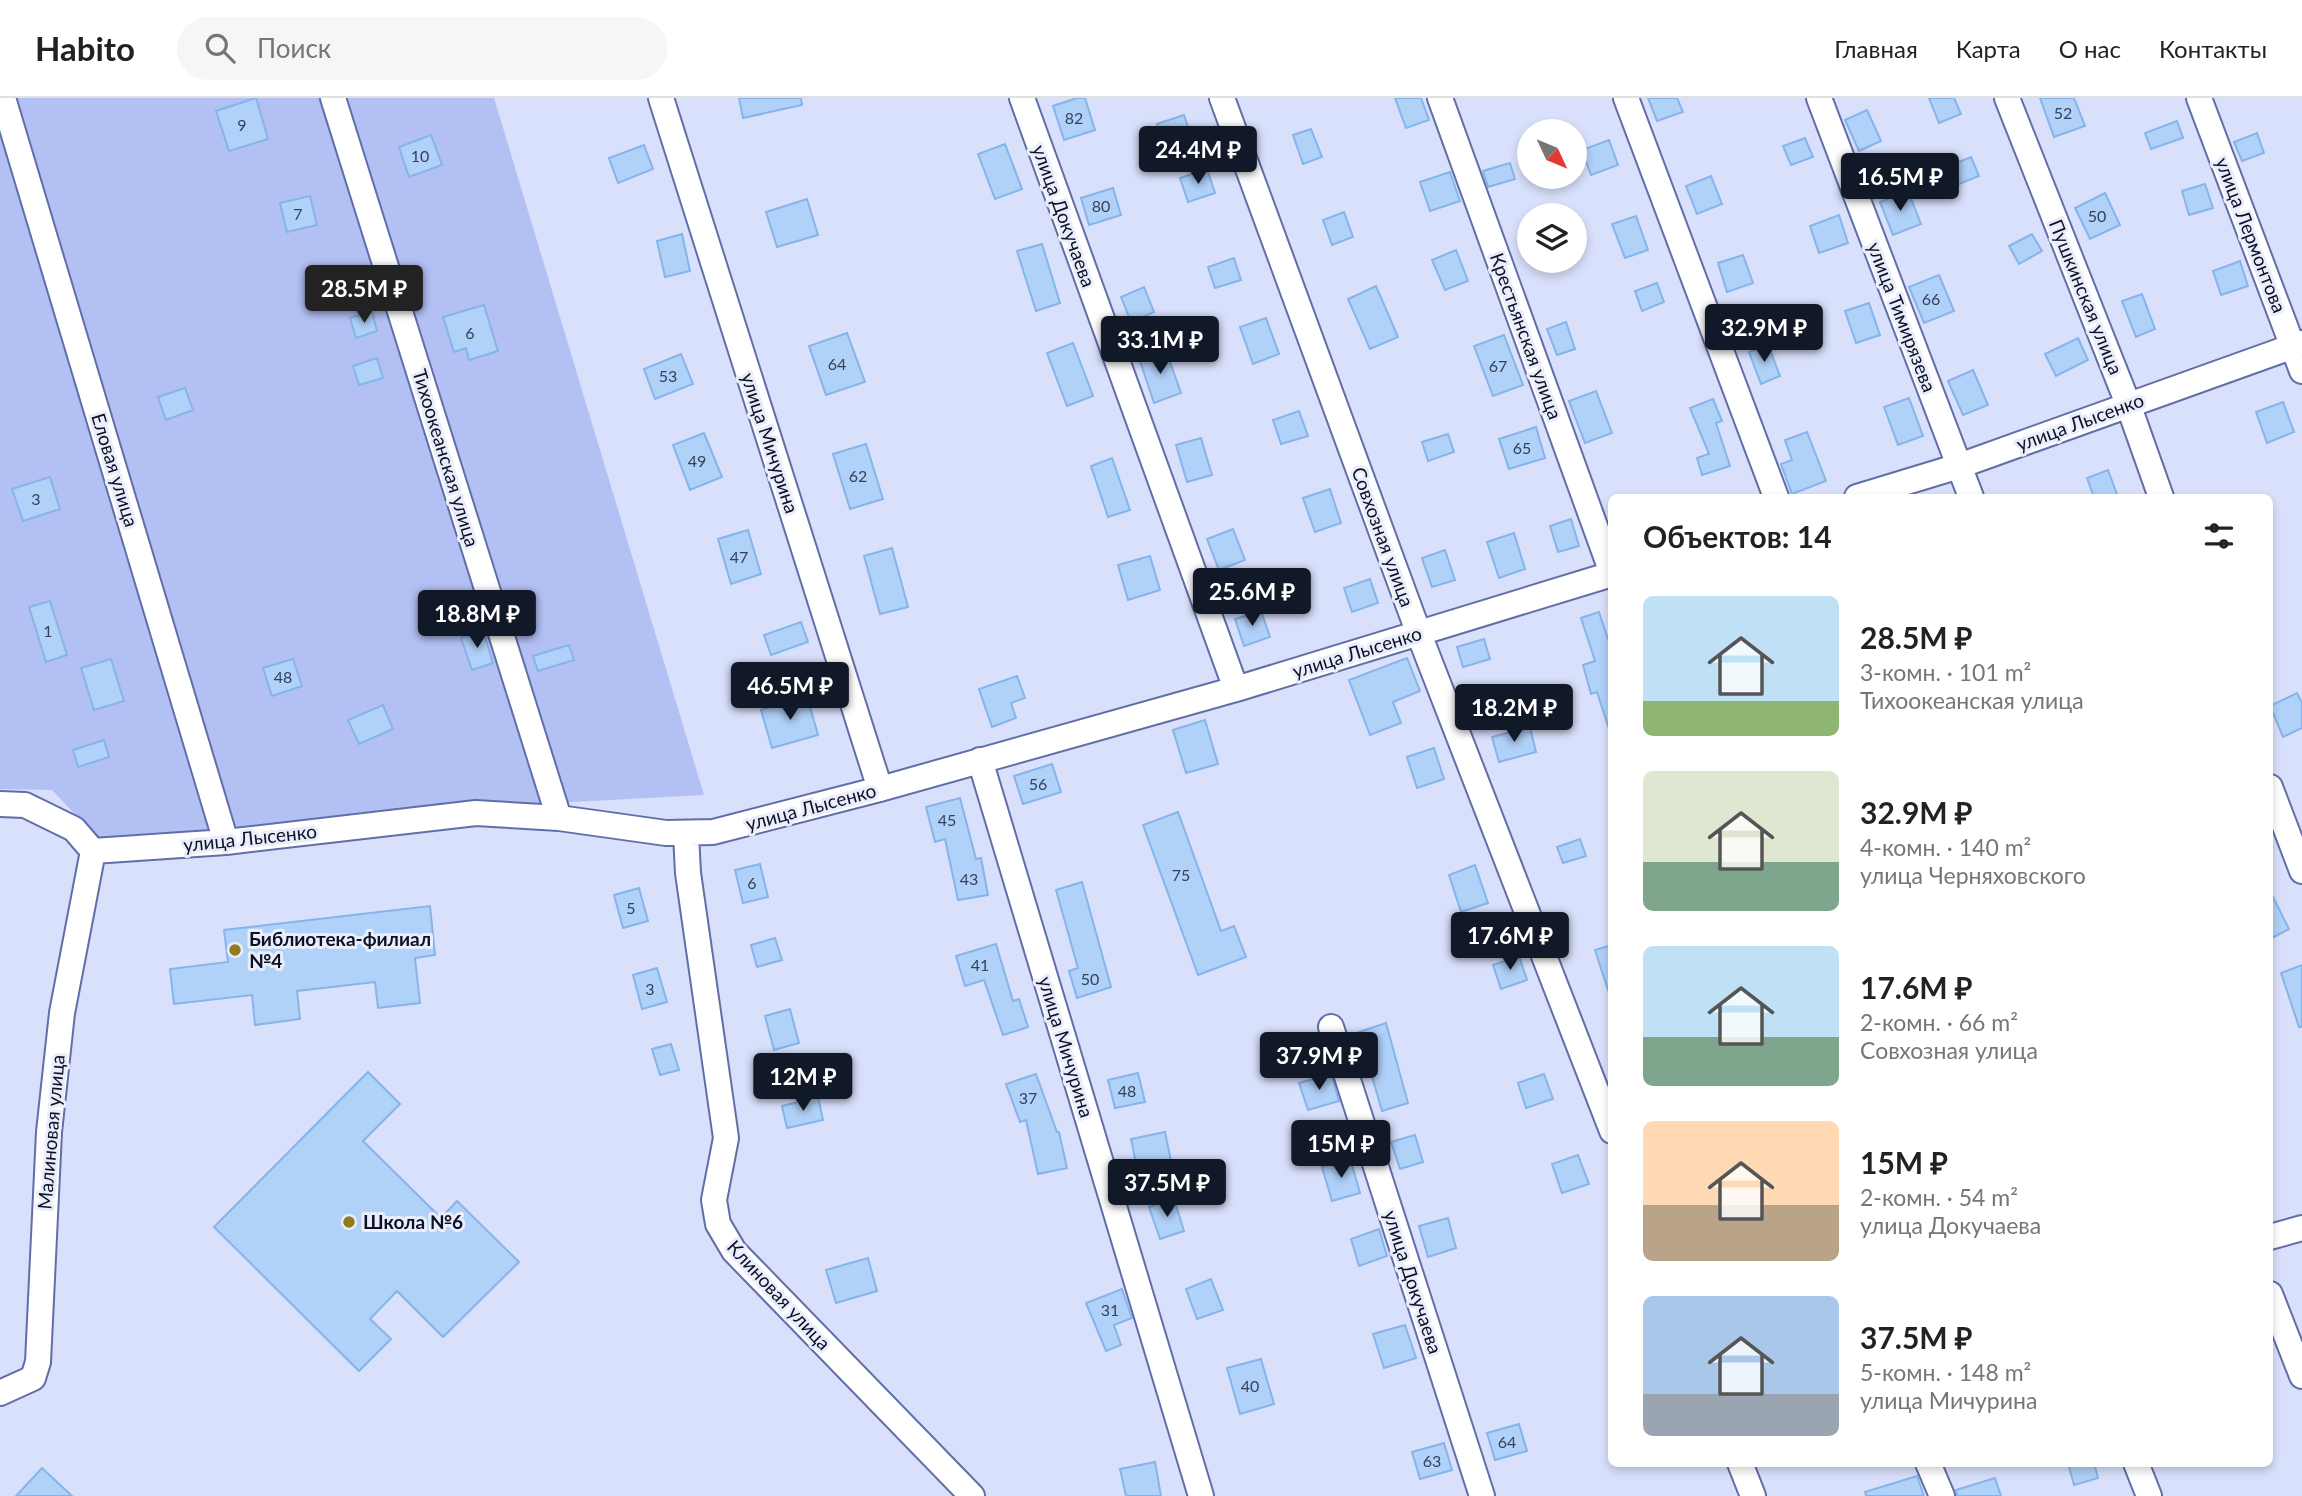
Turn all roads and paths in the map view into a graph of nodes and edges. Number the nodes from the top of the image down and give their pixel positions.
1 (3, 98) edge
2 (333, 98) edge
3 (661, 98) edge
4 (1021, 98) edge
5 (1222, 98) edge
6 (1440, 98) edge
7 (1626, 98) edge
8 (1819, 98) edge
9 (2007, 98) edge
10 (2199, 98) edge
11 (2297, 344) edge
12 (2302, 372) edge
13 (2128, 404) junction
14 (1959, 466) junction
15 (1775, 494) edge
16 (1867, 494) edge
17 (1970, 494) edge
18 (2160, 494) edge
19 (1608, 563) edge
20 (1608, 575) edge
21 (1419, 634) junction
22 (1236, 689) junction
23 (980, 760) junction
24 (880, 789) junction
25 (2273, 795) edge
26 (0, 804) edge
27 (559, 818) junction
28 (686, 834) junction
29 (226, 842) junction
30 (93, 851) junction
31 (2302, 871) edge
32 (1331, 1027) dead end
33 (1608, 1121) edge
34 (2302, 1228) edge
35 (2273, 1236) edge
36 (2273, 1302) edge
37 (2302, 1376) edge
38 (0, 1393) edge
39 (1741, 1467) edge
40 (1930, 1467) edge
41 (2138, 1467) edge
42 (1745, 1494) edge
43 (972, 1496) edge
44 (1201, 1496) edge
45 (1482, 1496) edge
46 (1942, 1496) edge
47 (2150, 1496) edge

1 - 29 street, Еловая улица
2 - 27 street, Тихоокеанская улица
3 - 24 street, улица Мичурина
4 - 22 street, улица Докучаева
5 - 21 street, Совхозная улица
6 - 19 street, Крестьянская улица
7 - 15 street
8 - 14 street, улица Тимирязева
9 - 13 street, Пушкинская улица
10 - 11 street, улица Лермонтова
11 - 12 street, улица Лермонтова
11 - 13 street, улица Лысенко
13 - 14 street, улица Лысенко
13 - 18 street, Пушкинская улица
14 - 16 street, улица Лысенко
14 - 17 street, улица Тимирязева
20 - 21 street, улица Лысенко
21 - 22 street, улица Лысенко
21 - 33 street, Совхозная улица
22 - 23 street, улица Лысенко
23 - 24 street, улица Лысенко
23 - 44 street, улица Мичурина
24 - 28 street, улица Лысенко
25 - 31 street
26 - 30 street
27 - 28 street, улица Лысенко
27 - 29 street, улица Лысенко
28 - 43 street, Клиновая улица
29 - 30 street, улица Лысенко
30 - 38 street, Малиновая улица
32 - 45 street, улица Докучаева
34 - 35 street
36 - 37 street
39 - 42 street
40 - 46 street
41 - 47 street

